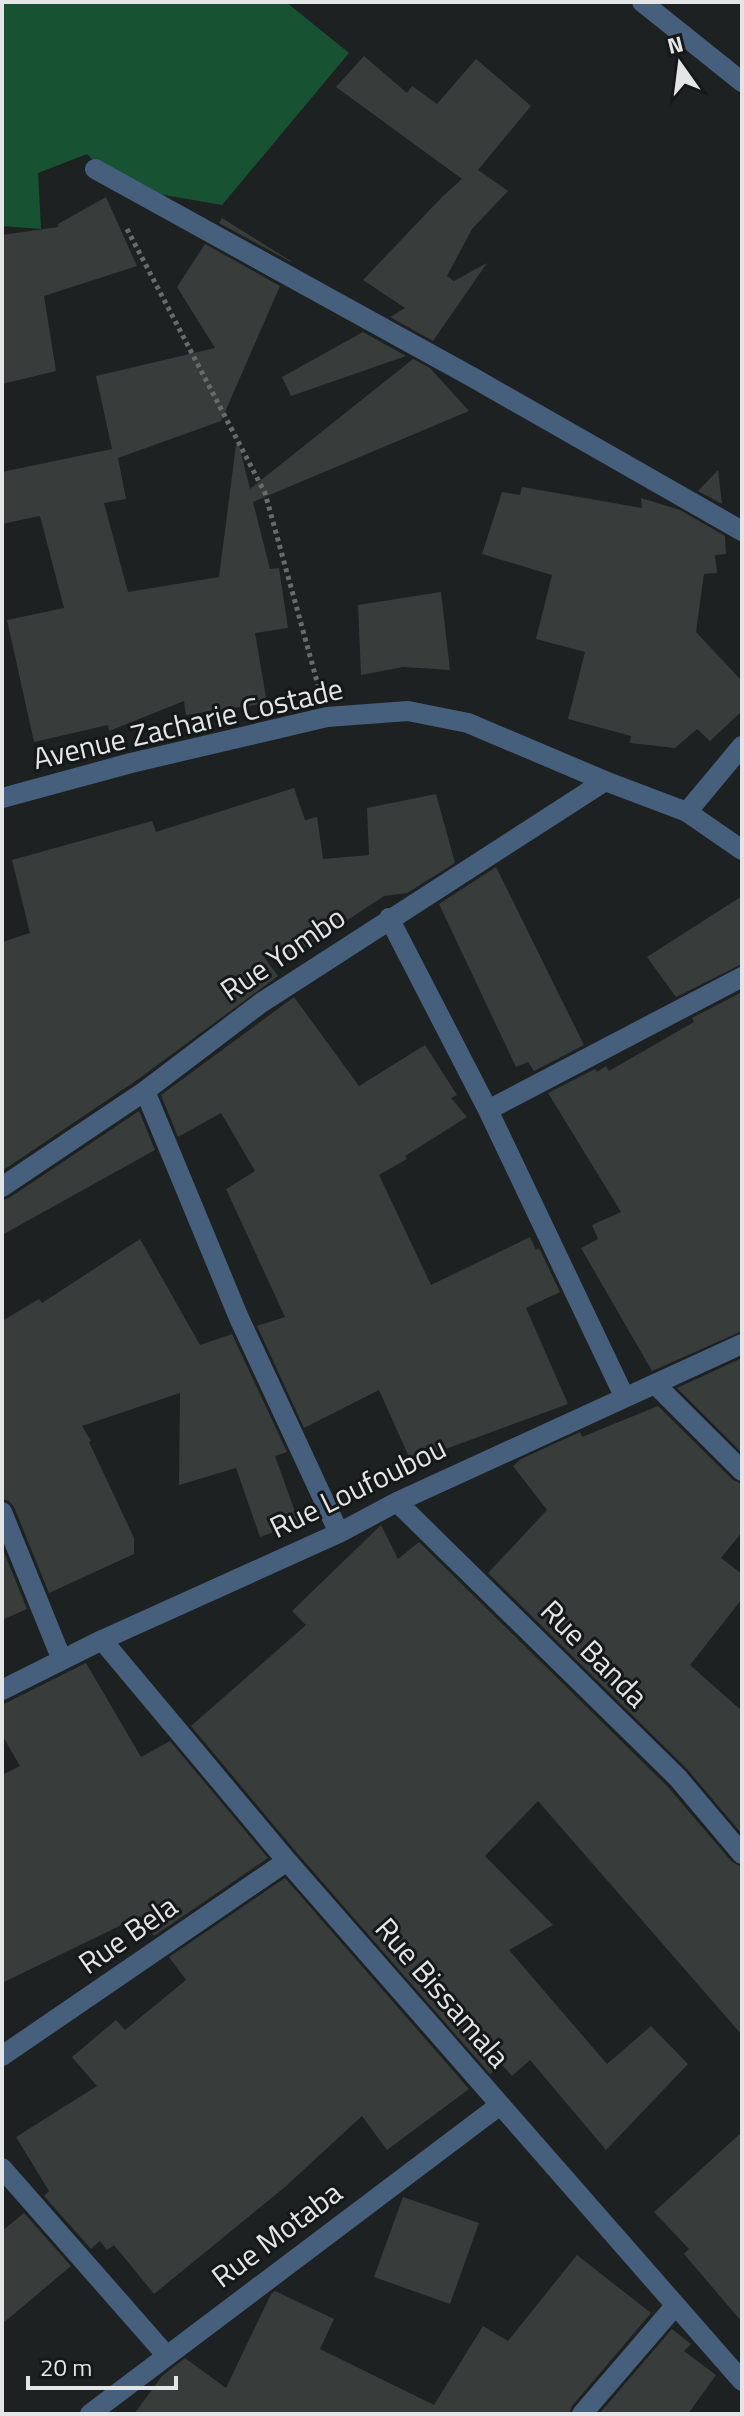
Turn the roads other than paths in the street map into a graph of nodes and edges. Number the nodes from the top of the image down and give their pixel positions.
1 (642, 2) edge
2 (742, 82) edge
3 (95, 169) dead end
4 (742, 531) edge
5 (742, 746) edge
6 (605, 781) junction
7 (2, 798) edge
8 (687, 812) junction
9 (742, 850) edge
10 (389, 918) junction
11 (742, 977) edge
12 (145, 1091) junction
13 (488, 1110) junction
14 (2, 1187) edge
15 (742, 1344) edge
16 (656, 1385) junction
17 (624, 1396) junction
18 (742, 1471) edge
19 (397, 1502) junction
20 (2, 1512) edge
21 (339, 1533) junction
22 (102, 1640) junction
23 (62, 1660) junction
24 (2, 1690) edge
25 (742, 1854) edge
26 (287, 1861) junction
27 (5, 2050) edge
28 (500, 2105) junction
29 (2, 2168) edge
30 (675, 2306) junction
31 (167, 2356) junction
32 (742, 2381) edge
33 (90, 2414) edge
34 (582, 2414) edge

1 - 2 street
3 - 4 street
5 - 8 street
6 - 7 street, Avenue Zacharie Costade
6 - 8 street, Avenue Zacharie Costade
6 - 10 street, Rue Yombo
8 - 9 street, Avenue Zacharie Costade
10 - 12 street, Rue Yombo
10 - 13 street
11 - 13 street
12 - 14 street, Rue Yombo
12 - 21 street
13 - 17 street
15 - 16 street, Rue Loufoubou
16 - 17 street, Rue Loufoubou
16 - 18 street
17 - 19 street, Rue Loufoubou
19 - 21 street, Rue Loufoubou
19 - 25 street, Rue Banda
20 - 23 street
21 - 22 street, Rue Loufoubou
22 - 23 street, Rue Loufoubou
22 - 26 street, Rue Bissamala
23 - 24 street, Rue Loufoubou
26 - 27 street, Rue Bela
26 - 28 street, Rue Bissamala
28 - 30 street, Rue Bissamala
28 - 31 street, Rue Motaba
29 - 31 street
30 - 32 street, Rue Bissamala
30 - 34 street
31 - 33 street, Rue Motaba

